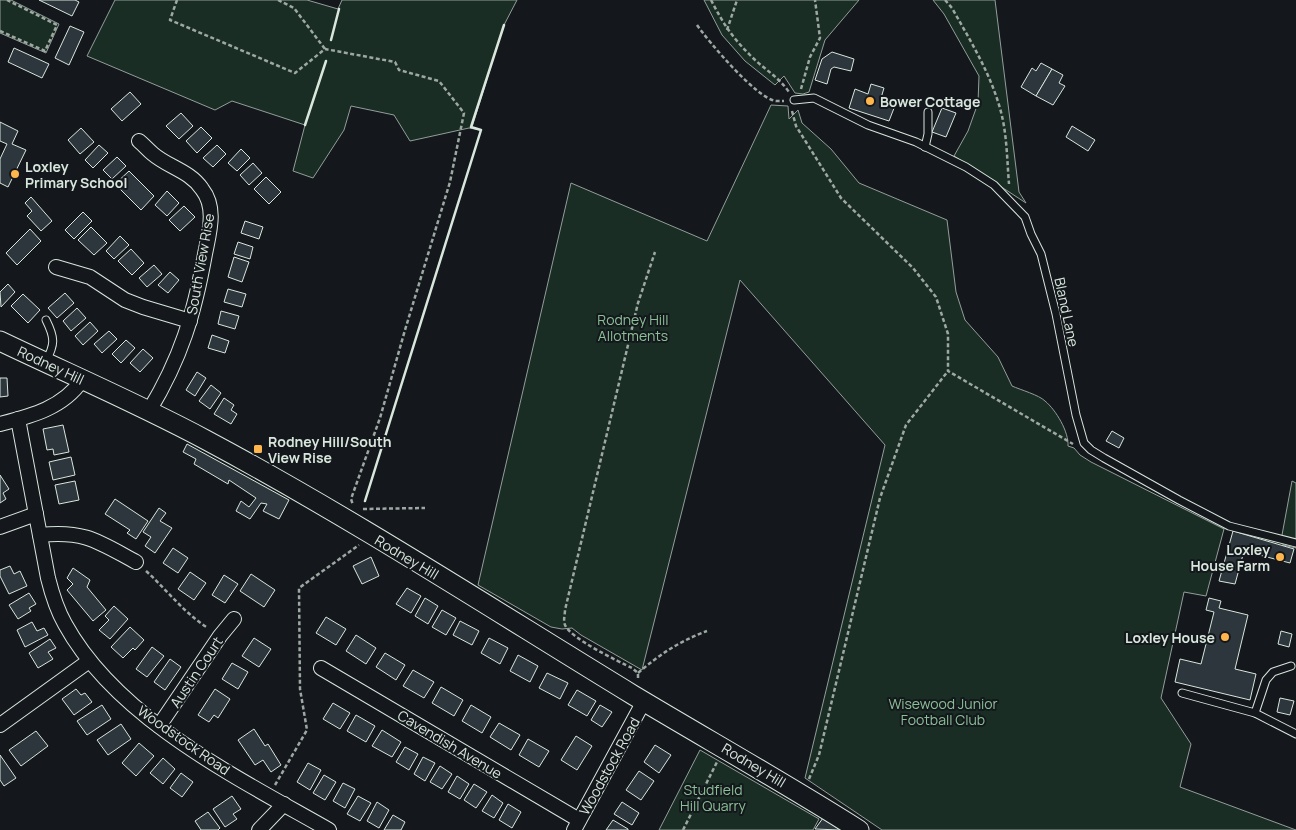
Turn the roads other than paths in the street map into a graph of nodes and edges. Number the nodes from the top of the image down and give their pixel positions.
1 (794, 100) road end
2 (928, 112) dead end
3 (139, 141) dead end
4 (925, 147) junction
5 (56, 267) dead end
6 (46, 320) dead end
7 (190, 321) junction
8 (0, 341) edge
9 (45, 362) junction
10 (82, 380) junction
11 (149, 411) junction
12 (18, 419) junction
13 (0, 424) edge
14 (36, 514) junction
15 (0, 526) edge
16 (40, 535) junction
17 (1296, 542) edge
18 (136, 562) road end
19 (234, 619) dead end
20 (89, 661) junction
21 (1291, 666) dead end
22 (321, 668) dead end
23 (1182, 692) dead end
24 (640, 699) junction
25 (1255, 713) junction
26 (0, 725) edge
27 (159, 726) junction
28 (1296, 734) edge
29 (284, 804) junction
30 (577, 825) edge
31 (259, 830) edge
32 (329, 830) edge
33 (859, 830) edge

1 - 4 lane, Bland Lane
2 - 4 lane
3 - 7 street, South View Rise
4 - 17 lane, Bland Lane
5 - 7 street
6 - 9 lane
7 - 11 street, South View Rise
8 - 9 street, Rodney Hill
9 - 10 street, Rodney Hill
10 - 11 street, Rodney Hill
10 - 12 street
11 - 24 street, Rodney Hill
12 - 13 street
12 - 14 street, Woodstock Road
14 - 15 street
14 - 16 street, Woodstock Road
16 - 18 street
16 - 20 street, Woodstock Road
19 - 27 street, Austin Court
20 - 26 street
20 - 27 street, Woodstock Road
21 - 25 lane
22 - 30 street, Cavendish Avenue
23 - 25 lane
24 - 30 street, Woodstock Road
24 - 33 street, Rodney Hill
25 - 28 lane
27 - 29 street, Woodstock Road
29 - 31 street
29 - 32 street, Woodstock Road

